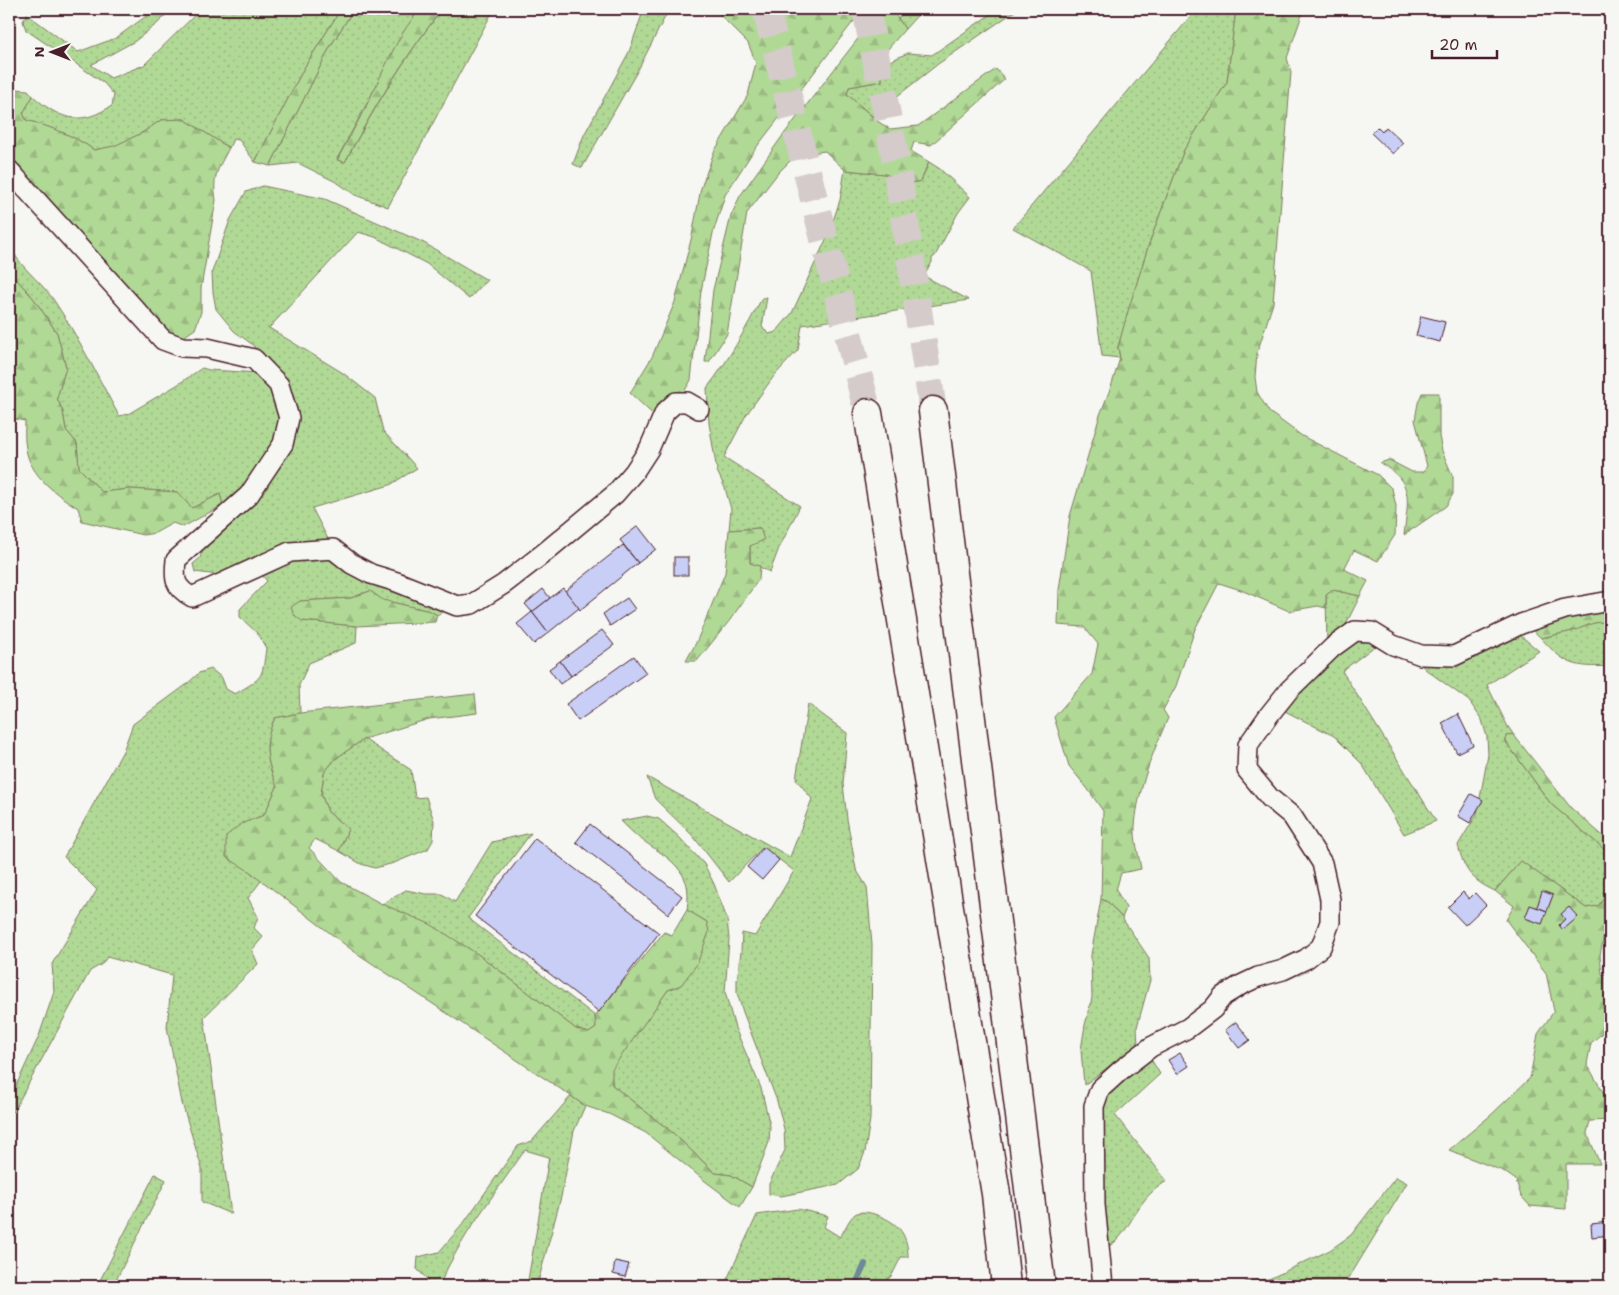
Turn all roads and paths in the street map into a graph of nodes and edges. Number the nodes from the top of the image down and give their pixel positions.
1 (9, 170) edge
2 (699, 408) dead end
3 (933, 411) tunnel mouth
4 (868, 413) tunnel mouth
5 (1610, 601) edge
6 (1006, 1286) edge
7 (1041, 1286) edge
8 (1102, 1286) edge

1 - 2 street
3 - 7 highway
4 - 6 highway
5 - 8 street

